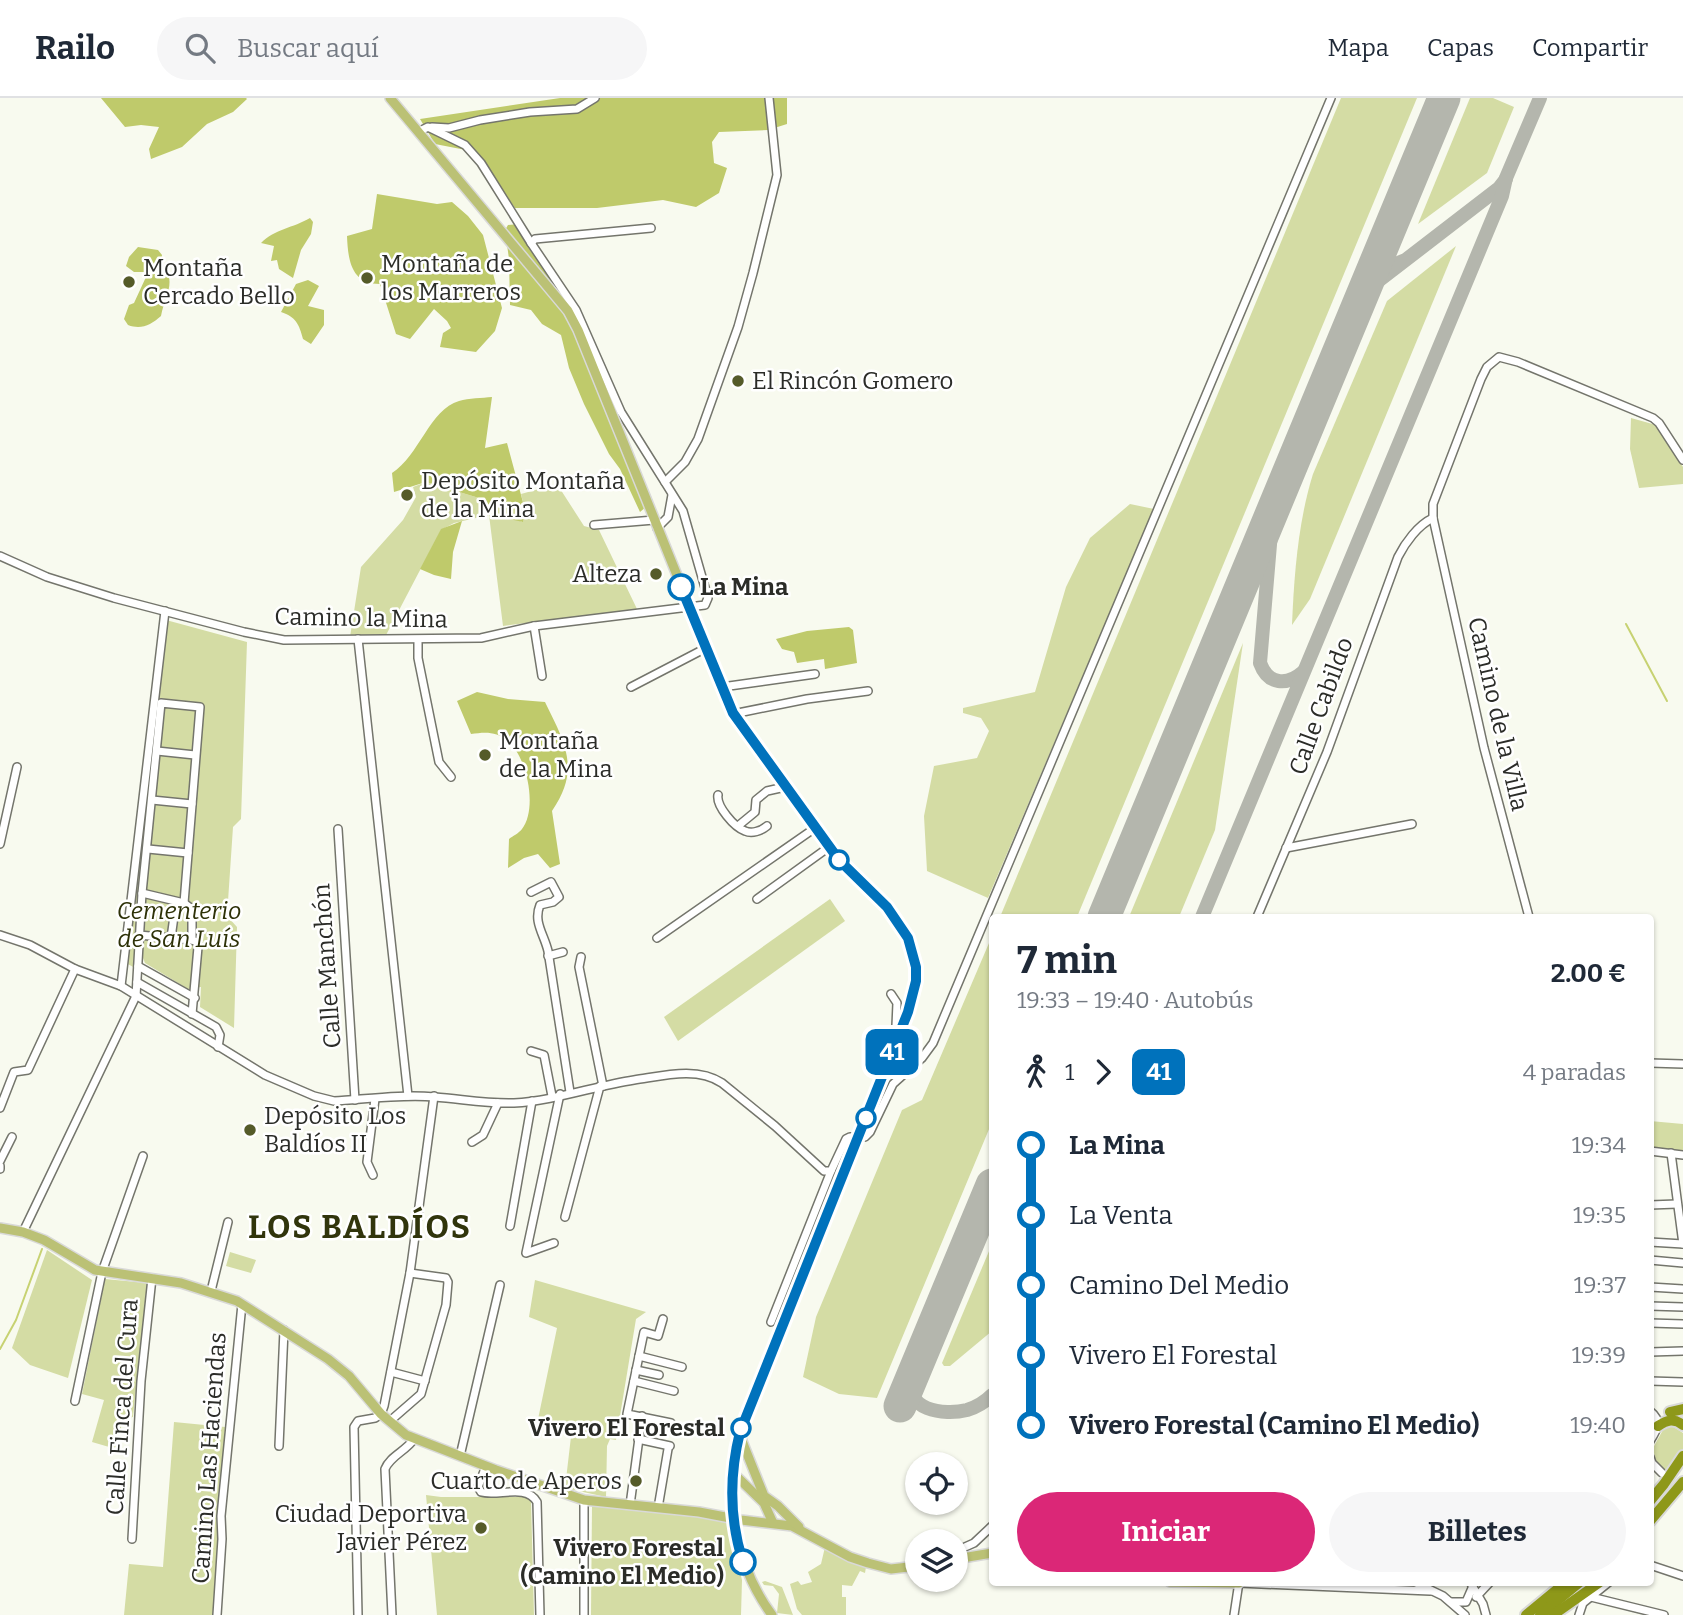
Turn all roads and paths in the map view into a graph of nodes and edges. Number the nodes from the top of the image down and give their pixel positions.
1 (390, 98) edge
2 (595, 98) edge
3 (769, 98) edge
4 (1331, 98) edge
5 (428, 127) junction
6 (418, 132) junction
7 (651, 228) dead end
8 (531, 243) junction
9 (1683, 460) edge
10 (665, 482) junction
11 (672, 495) junction
12 (1433, 518) junction
13 (655, 524) junction
14 (594, 525) dead end
15 (0, 556) edge
16 (690, 606) junction
17 (165, 611) junction
18 (534, 626) junction
19 (358, 639) junction
20 (418, 639) junction
21 (706, 648) junction
22 (815, 674) dead end
23 (542, 676) dead end
24 (631, 687) dead end
25 (722, 687) junction
26 (868, 691) dead end
27 (733, 713) junction
28 (157, 751) junction
29 (195, 755) junction
30 (17, 766) dead end
31 (451, 777) dead end
32 (785, 787) junction
33 (718, 795) dead end
34 (152, 800) junction
35 (191, 804) junction
36 (1412, 824) dead end
37 (738, 825) junction
38 (767, 826) dead end
39 (815, 828) junction
40 (338, 829) dead end
41 (0, 844) edge
42 (829, 847) junction
43 (1286, 848) junction
44 (148, 849) junction
45 (188, 853) junction
46 (531, 892) dead end
47 (142, 893) junction
48 (757, 899) dead end
49 (184, 903) junction
50 (1258, 914) edge
51 (1528, 914) edge
52 (0, 935) edge
53 (139, 935) junction
54 (172, 938) junction
55 (657, 938) dead end
56 (192, 940) junction
57 (563, 952) dead end
58 (548, 956) junction
59 (580, 957) dead end
60 (138, 966) junction
61 (75, 969) junction
62 (136, 982) junction
63 (121, 986) junction
64 (891, 994) dead end
65 (136, 996) junction
66 (195, 998) junction
67 (191, 1014) junction
68 (901, 1030) junction
69 (218, 1046) junction
70 (531, 1051) dead end
71 (1654, 1063) edge
72 (1683, 1064) edge
73 (601, 1086) junction
74 (569, 1092) junction
75 (556, 1095) junction
76 (408, 1096) junction
77 (434, 1096) junction
78 (375, 1099) junction
79 (355, 1100) junction
80 (532, 1101) junction
81 (498, 1103) junction
82 (0, 1108) edge
83 (12, 1137) dead end
84 (858, 1138) junction
85 (472, 1142) dead end
86 (1654, 1151) edge
87 (1671, 1153) junction
88 (1683, 1155) edge
89 (143, 1156) dead end
90 (0, 1165) edge
91 (831, 1171) junction
92 (373, 1175) dead end
93 (1676, 1204) junction
94 (1654, 1205) edge
95 (565, 1217) dead end
96 (228, 1222) dead end
97 (510, 1226) dead end
98 (0, 1228) edge
99 (23, 1232) junction
100 (1654, 1242) edge
101 (554, 1243) dead end
102 (1683, 1244) edge
103 (1654, 1260) edge
104 (1683, 1263) edge
105 (102, 1272) junction
106 (410, 1273) junction
107 (152, 1278) junction
108 (500, 1285) dead end
109 (1654, 1287) edge
110 (1683, 1289) edge
111 (211, 1291) junction
112 (242, 1304) junction
113 (1654, 1306) edge
114 (1683, 1307) edge
115 (663, 1319) dead end
116 (771, 1322) dead end
117 (1654, 1323) edge
118 (1683, 1324) edge
119 (284, 1330) junction
120 (1654, 1352) edge
121 (1683, 1352) edge
122 (639, 1356) junction
123 (682, 1367) dead end
124 (636, 1370) junction
125 (391, 1372) junction
126 (659, 1375) dead end
127 (425, 1381) junction
128 (634, 1381) junction
129 (1654, 1381) edge
130 (1683, 1382) edge
131 (674, 1391) dead end
132 (75, 1401) dead end
133 (1683, 1408) edge
134 (1670, 1412) joint
135 (1654, 1413) edge
136 (382, 1414) junction
137 (642, 1416) junction
138 (1654, 1417) edge
139 (390, 1421) junction
140 (671, 1423) dead end
141 (1683, 1424) edge
142 (1658, 1426) junction
143 (740, 1432) junction
144 (1654, 1432) edge
145 (414, 1439) junction
146 (638, 1439) junction
147 (279, 1446) dead end
148 (460, 1456) junction
149 (1683, 1456) edge
150 (750, 1465) junction
151 (1654, 1465) edge
152 (1683, 1465) edge
153 (486, 1466) junction
154 (732, 1468) junction
155 (1654, 1469) edge
156 (1683, 1482) edge
157 (749, 1490) junction
158 (1654, 1496) edge
159 (1681, 1496) edge
160 (584, 1500) junction
161 (732, 1500) junction
162 (1654, 1504) edge
163 (630, 1505) junction
164 (658, 1508) junction
165 (767, 1508) junction
166 (781, 1508) junction
167 (1654, 1516) edge
168 (757, 1522) junction
169 (775, 1523) junction
170 (1654, 1526) edge
171 (989, 1529) edge
172 (802, 1531) junction
173 (132, 1539) dead end
174 (968, 1546) edge
175 (989, 1554) edge
176 (968, 1557) edge
177 (905, 1567) edge
178 (1654, 1569) edge
179 (1683, 1578) edge
180 (1239, 1586) edge
181 (1416, 1586) edge
182 (1471, 1586) edge
183 (1486, 1586) edge
184 (1571, 1586) edge
185 (1573, 1586) edge
186 (1595, 1586) edge
187 (1604, 1586) edge
188 (1591, 1597) junction
189 (1473, 1599) junction
190 (1448, 1600) junction
191 (217, 1615) edge
192 (358, 1615) edge
193 (392, 1615) edge
194 (540, 1615) edge
195 (584, 1615) edge
196 (772, 1615) edge
197 (1234, 1615) edge
198 (1465, 1615) edge
199 (1486, 1615) edge
200 (1526, 1615) edge
201 (1540, 1615) edge
202 (1553, 1615) edge
203 (1580, 1615) edge
204 (1664, 1615) edge

1 - 6 main road
2 - 5 street
3 - 10 street
4 - 84 street
5 - 6 street
5 - 8 street
6 - 13 main road
7 - 8 street
8 - 10 street
9 - 12 street
10 - 11 street
11 - 13 street
11 - 16 street
12 - 43 street, Calle Cabildo
12 - 51 street, Camino de la Villa
13 - 14 street
13 - 16 main road
15 - 17 street, Camino la Mina
16 - 18 street, Camino la Mina
16 - 21 main road
17 - 19 street, Camino la Mina
17 - 63 street
18 - 20 street, Camino la Mina
18 - 23 street
19 - 20 street, Camino la Mina
19 - 76 street
20 - 31 street
21 - 24 street
21 - 25 main road
22 - 25 street
25 - 27 main road
26 - 27 street
27 - 32 main road
28 - 29 street
28 - 29 street
28 - 34 street
29 - 35 street
30 - 41 street
32 - 37 street
32 - 39 main road
33 - 37 street
34 - 35 street
34 - 44 street
35 - 45 street
36 - 43 street
37 - 38 street
39 - 42 main road
39 - 55 street
40 - 79 street, Calle Manchón
42 - 48 street
42 - 68 main road
43 - 50 street, Calle Cabildo
44 - 45 street
44 - 47 street
45 - 49 street
46 - 58 street
47 - 49 street
47 - 53 street
49 - 54 street
49 - 56 street
52 - 61 street
53 - 54 street
53 - 60 street
54 - 56 street
56 - 66 street
57 - 58 street
58 - 74 street
59 - 73 street
60 - 62 street
60 - 66 street
61 - 63 street
61 - 82 street
62 - 65 street
62 - 67 street
63 - 65 street
64 - 68 street
65 - 69 street
65 - 99 street
66 - 67 street
67 - 69 street
68 - 84 main road
69 - 79 street
70 - 75 street
71 - 72 street
73 - 74 street
73 - 91 street
73 - 95 street
74 - 75 street
75 - 80 street
75 - 101 street
76 - 77 street
76 - 78 street
77 - 81 street
77 - 106 street
78 - 79 street
78 - 92 street
80 - 81 street
80 - 97 street
81 - 85 street
83 - 90 street
84 - 91 street
84 - 143 main road
86 - 87 street
87 - 88 street
87 - 93 street
89 - 105 street
91 - 116 street
93 - 94 street
93 - 102 street
96 - 111 street
98 - 99 main road
99 - 105 main road
100 - 102 street
103 - 104 street
105 - 107 main road
105 - 132 street
106 - 125 street
106 - 127 street
107 - 111 main road
107 - 173 street, Calle Finca del Cura
108 - 148 street
109 - 110 street
111 - 112 main road
112 - 119 main road
112 - 191 street, Camino Las Haciendas
113 - 114 street
115 - 122 street
117 - 118 street
119 - 136 main road
119 - 147 street
120 - 121 street
122 - 123 street
122 - 124 street
124 - 126 street
124 - 128 street
125 - 127 street
125 - 136 street
127 - 139 street
128 - 131 street
128 - 137 street
129 - 130 street
133 - 134 highway
134 - 135 street
136 - 139 main road
136 - 192 street
137 - 140 street
137 - 146 street
138 - 142 street
139 - 145 main road
141 - 142 highway
142 - 144 street
143 - 150 main road
143 - 154 main road
145 - 148 main road
145 - 193 street
146 - 163 street
146 - 164 street
148 - 153 main road
149 - 158 highway
150 - 154 main road
150 - 166 main road
151 - 155 street
152 - 162 highway
153 - 160 main road
153 - 194 street
154 - 157 main road
154 - 161 main road
156 - 167 highway
157 - 161 main road
157 - 165 main road
159 - 170 highway
160 - 163 main road
160 - 195 street
161 - 196 main road
163 - 164 main road
164 - 168 main road
165 - 168 main road
165 - 169 main road
166 - 169 main road
166 - 172 main road
168 - 169 main road
169 - 172 main road
171 - 174 street
172 - 177 main road
175 - 176 main road
178 - 179 street
180 - 197 street
181 - 190 street
182 - 189 street
183 - 189 street
184 - 200 highway
185 - 201 highway
186 - 202 highway
187 - 188 street
188 - 203 street
188 - 204 street
189 - 190 street
189 - 198 street
189 - 199 street
190 - 198 street

